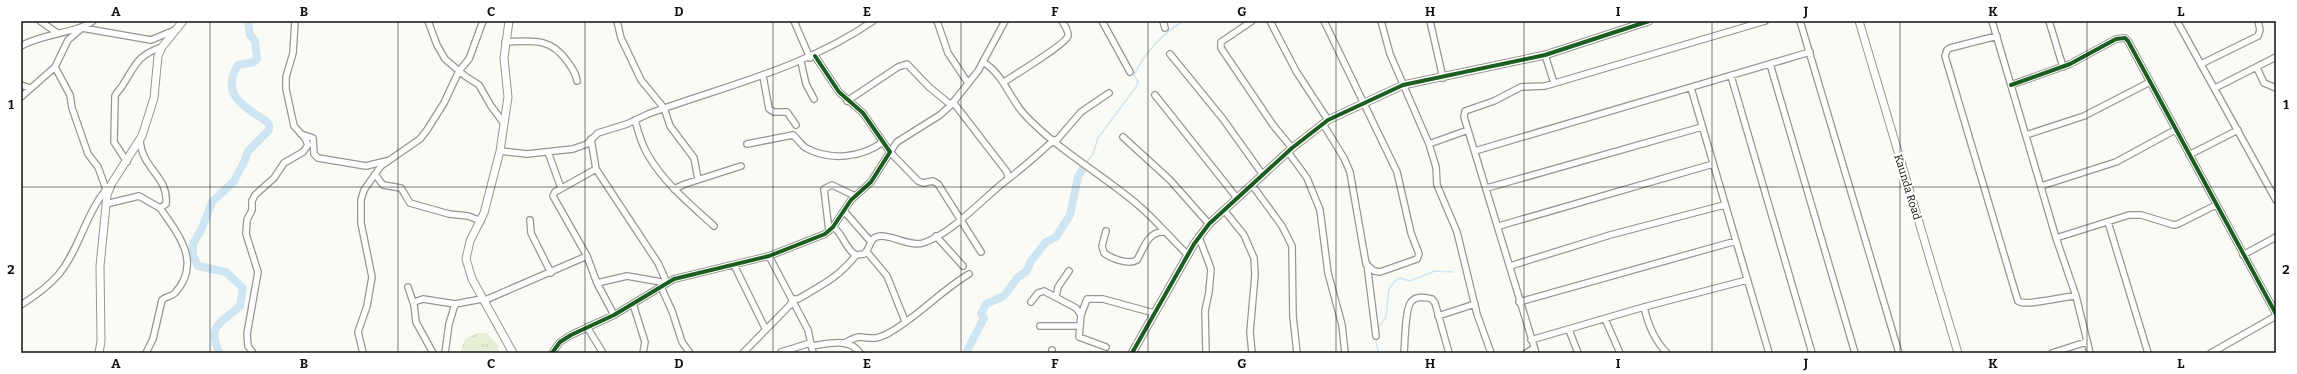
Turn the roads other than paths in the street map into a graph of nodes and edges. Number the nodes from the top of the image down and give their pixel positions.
1 (40, 21) edge
2 (93, 21) edge
3 (183, 21) edge
4 (295, 21) edge
5 (428, 21) edge
6 (483, 21) edge
7 (509, 21) edge
8 (617, 21) edge
9 (794, 21) edge
10 (874, 21) edge
11 (937, 21) edge
12 (1005, 21) edge
13 (1062, 21) edge
14 (1102, 21) edge
15 (1163, 21) edge
16 (1252, 21) edge
17 (1270, 21) edge
18 (1324, 21) edge
19 (1381, 21) edge
20 (1430, 21) edge
21 (1649, 21) edge
22 (1765, 21) edge
23 (1800, 21) edge
24 (1859, 21) edge
25 (1992, 21) edge
26 (2049, 21) edge
27 (2177, 21) edge
28 (2258, 21) edge
29 (82, 28) junction
30 (1166, 28) dead end
31 (176, 29) junction
32 (56, 32) junction
33 (1996, 36) junction
34 (505, 42) junction
35 (21, 46) edge
36 (162, 47) junction
37 (1810, 52) junction
38 (1170, 54) dead end
39 (1545, 55) junction
40 (812, 57) junction
41 (2276, 57) edge
42 (801, 62) junction
43 (983, 62) junction
44 (1770, 64) junction
45 (2201, 64) junction
46 (2063, 66) junction
47 (55, 67) junction
48 (2257, 68) junction
49 (459, 72) junction
50 (1130, 72) dead end
51 (763, 76) junction
52 (1731, 76) junction
53 (1443, 78) junction
54 (577, 81) dead end
55 (1004, 82) junction
56 (2150, 82) junction
57 (968, 83) junction
58 (1554, 83) junction
59 (21, 85) edge
60 (2011, 85) junction
61 (1403, 86) junction
62 (30, 88) junction
63 (1691, 88) junction
64 (2215, 88) junction
65 (2276, 88) edge
66 (1109, 93) dead end
67 (1155, 95) dead end
68 (21, 97) edge
69 (814, 99) dead end
70 (848, 101) junction
71 (1364, 102) junction
72 (952, 103) junction
73 (664, 108) junction
74 (634, 120) junction
75 (503, 122) junction
76 (1325, 122) junction
77 (796, 125) dead end
78 (1702, 127) junction
79 (1468, 130) junction
80 (2176, 130) junction
81 (2238, 130) junction
82 (301, 134) junction
83 (2026, 135) junction
84 (1123, 137) dead end
85 (592, 139) junction
86 (140, 140) junction
87 (1055, 140) junction
88 (883, 142) junction
89 (747, 144) dead end
90 (1429, 144) junction
91 (1290, 150) junction
92 (500, 151) junction
93 (1475, 151) junction
94 (548, 152) junction
95 (890, 152) junction
96 (2189, 155) junction
97 (387, 161) junction
98 (127, 162) junction
99 (1713, 164) junction
100 (741, 166) dead end
101 (596, 169) junction
102 (375, 174) junction
103 (1263, 175) junction
104 (698, 179) junction
105 (1008, 179) junction
106 (112, 183) junction
107 (1252, 185) junction
108 (2041, 186) junction
109 (561, 188) junction
110 (1487, 188) junction
111 (106, 189) junction
112 (674, 189) junction
113 (855, 196) junction
114 (1237, 198) junction
115 (2276, 200) edge
116 (106, 204) junction
117 (1724, 204) junction
118 (2216, 204) junction
119 (160, 208) junction
120 (844, 210) junction
121 (1224, 210) junction
122 (962, 219) junction
123 (530, 220) dead end
124 (481, 221) junction
125 (2108, 222) junction
126 (1209, 224) junction
127 (714, 226) dead end
128 (1499, 226) junction
129 (831, 229) junction
130 (1106, 231) dead end
131 (1164, 232) junction
132 (936, 236) junction
133 (1199, 237) junction
134 (2276, 237) edge
135 (2056, 238) junction
136 (1736, 241) junction
137 (871, 242) junction
138 (867, 252) junction
139 (981, 252) dead end
140 (856, 255) junction
141 (1188, 255) junction
142 (2244, 255) junction
143 (587, 256) junction
144 (769, 256) junction
145 (1366, 264) junction
146 (734, 265) junction
147 (963, 266) dead end
148 (1510, 266) junction
149 (1069, 271) dead end
150 (551, 273) junction
151 (969, 274) dead end
152 (1747, 280) junction
153 (597, 283) junction
154 (668, 283) junction
155 (408, 287) dead end
156 (661, 287) junction
157 (2076, 296) junction
158 (1056, 297) junction
159 (793, 299) junction
160 (483, 300) junction
161 (414, 302) junction
162 (1031, 302) dead end
163 (1519, 302) junction
164 (455, 304) junction
165 (633, 304) junction
166 (1084, 304) junction
167 (1475, 304) junction
168 (21, 305) edge
169 (1644, 307) junction
170 (1076, 308) junction
171 (1154, 313) junction
172 (614, 315) junction
173 (1081, 315) junction
174 (2276, 315) edge
175 (1438, 316) junction
176 (1605, 319) junction
177 (905, 321) junction
178 (1040, 326) dead end
179 (1080, 326) junction
180 (587, 327) junction
181 (765, 328) junction
182 (1569, 330) junction
183 (1376, 336) dead end
184 (1531, 340) junction
185 (846, 342) junction
186 (2086, 342) junction
187 (811, 344) junction
188 (1106, 346) dead end
189 (558, 350) edge
190 (1535, 350) edge
191 (430, 352) edge
192 (781, 352) dead end
193 (99, 353) edge
194 (146, 353) edge
195 (253, 353) edge
196 (363, 353) edge
197 (445, 353) edge
198 (513, 353) edge
199 (552, 353) edge
200 (603, 353) edge
201 (643, 353) edge
202 (690, 353) edge
203 (743, 353) edge
204 (814, 353) edge
205 (860, 353) edge
206 (1132, 353) edge
207 (1206, 353) edge
208 (1252, 353) edge
209 (1297, 353) edge
210 (1345, 353) edge
211 (1404, 353) edge
212 (1449, 353) edge
213 (1490, 353) edge
214 (1526, 353) edge
215 (1578, 353) edge
216 (1620, 353) edge
217 (1667, 353) edge
218 (1769, 353) edge
219 (1812, 353) edge
220 (1855, 353) edge
221 (1899, 353) edge
222 (1958, 353) edge
223 (2052, 353) edge
224 (2090, 353) edge
225 (2148, 353) edge
226 (2211, 353) edge

1 - 32 street
2 - 29 street
3 - 31 street
4 - 82 street
5 - 49 street
6 - 49 street
7 - 34 street
8 - 73 street
9 - 40 street
10 - 40 street
11 - 57 street
12 - 43 street
13 - 55 street
14 - 50 street
15 - 30 street
16 - 91 street
17 - 76 street
18 - 71 street
19 - 61 street
20 - 53 street
21 - 39 street
22 - 58 street
23 - 37 street
24 - 222 street, Kaunda Road
25 - 33 street
26 - 46 street
27 - 45 street
28 - 45 street
29 - 31 street
29 - 32 street
29 - 47 street
31 - 36 street
32 - 35 street
33 - 60 street
33 - 157 street
34 - 54 street
34 - 75 street
36 - 86 street
36 - 98 street
37 - 44 street
37 - 221 street
38 - 103 street
39 - 53 street
39 - 58 street
40 - 42 street
40 - 70 street
41 - 48 street
42 - 51 street
42 - 69 street
43 - 55 street
43 - 57 street
44 - 52 street
44 - 220 street
45 - 64 street
46 - 56 street
46 - 60 street
47 - 62 street
47 - 111 street
48 - 64 street
48 - 65 street
49 - 75 street
49 - 97 street
51 - 73 street
51 - 77 street
52 - 63 street
52 - 219 street
53 - 61 street
55 - 87 street
56 - 80 street
56 - 83 street
57 - 72 street
58 - 79 street
59 - 62 street
60 - 83 street
61 - 71 street
61 - 90 street
62 - 68 street
63 - 78 street
63 - 93 street
64 - 81 street
66 - 87 street
67 - 114 street
70 - 72 street
70 - 88 street
71 - 76 street
71 - 145 street
72 - 95 street
72 - 105 street
73 - 74 street
73 - 104 street
74 - 85 street
74 - 112 street
75 - 92 street
76 - 91 street
76 - 145 street
78 - 99 street
78 - 110 street
79 - 90 street
79 - 93 street
80 - 96 street
80 - 108 street
81 - 96 street
81 - 115 street
82 - 97 street
82 - 195 street
83 - 108 street
84 - 126 street
85 - 94 street
85 - 101 street
86 - 98 street
86 - 119 street
87 - 105 street
87 - 131 street
88 - 89 street
88 - 95 street
90 - 167 street
91 - 103 street
91 - 210 street
92 - 94 street
92 - 124 street
93 - 110 street
94 - 109 street
95 - 113 street
95 - 122 street
96 - 118 street
97 - 102 street
98 - 106 street
99 - 117 street
99 - 128 street
100 - 104 street
101 - 109 street
101 - 154 street
102 - 124 street
102 - 196 street
103 - 107 street
104 - 112 street
105 - 122 street
106 - 111 street
106 - 116 street
107 - 114 street
107 - 209 street
108 - 135 street
109 - 143 street
110 - 128 street
111 - 168 street
112 - 127 street
113 - 120 street
113 - 129 street
114 - 121 street
116 - 119 street
116 - 193 street
117 - 136 street
117 - 148 street
118 - 125 street
118 - 142 street
119 - 194 street
120 - 129 street
120 - 137 street
121 - 126 street
121 - 208 street
122 - 132 street
122 - 139 street
123 - 150 street
124 - 160 street
125 - 135 street
125 - 225 street
126 - 133 street
128 - 148 street
129 - 140 street
129 - 144 street
130 - 131 street
131 - 141 street
132 - 137 street
132 - 147 street
133 - 141 street
133 - 207 street
134 - 142 street
135 - 157 street
136 - 152 street
136 - 163 street
137 - 138 street
138 - 140 street
138 - 177 street
140 - 159 street
141 - 171 street
142 - 174 street
143 - 150 street
143 - 153 street
144 - 146 street
144 - 159 street
145 - 183 street
146 - 154 street
146 - 181 street
148 - 163 street
149 - 158 street
150 - 160 street
151 - 177 street
152 - 169 street
152 - 218 street
153 - 154 street
153 - 172 street
154 - 156 street
155 - 161 street
156 - 165 street
156 - 202 street
157 - 186 street
158 - 162 street
158 - 170 street
159 - 181 street
159 - 187 street
160 - 164 street
160 - 198 street
161 - 164 street
161 - 191 street
163 - 184 street
164 - 197 street
165 - 172 street
165 - 201 street
166 - 170 street
166 - 171 street
166 - 173 street
167 - 175 street
167 - 213 street
169 - 176 street
169 - 217 street
170 - 173 street
171 - 206 street
172 - 180 street
173 - 179 street
174 - 226 street
175 - 211 street
175 - 212 street
176 - 182 street
176 - 216 street
177 - 185 street
178 - 179 street
179 - 188 street
180 - 189 street
180 - 200 street
181 - 203 street
182 - 184 street
182 - 215 street
184 - 190 street
185 - 187 street
185 - 205 street
186 - 223 street
186 - 224 street
187 - 192 street
187 - 204 street
189 - 199 street
190 - 214 street

